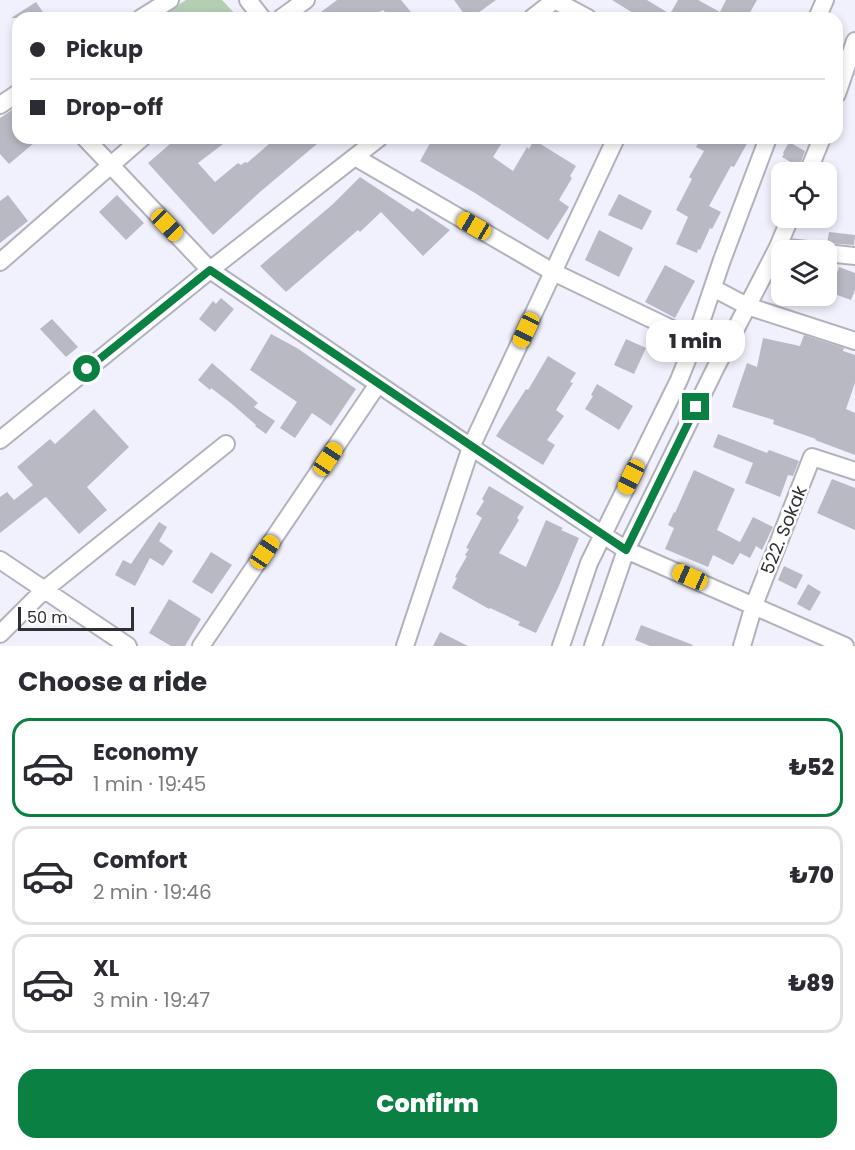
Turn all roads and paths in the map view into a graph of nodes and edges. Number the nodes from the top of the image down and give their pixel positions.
1 (170, 0) edge
2 (248, 0) edge
3 (306, 0) edge
4 (554, 0) edge
5 (151, 12) edge
6 (257, 12) edge
7 (289, 12) edge
8 (539, 12) edge
9 (577, 12) edge
10 (855, 41) edge
11 (843, 76) edge
12 (91, 144) edge
13 (135, 144) edge
14 (613, 144) edge
15 (766, 144) edge
16 (818, 144) edge
17 (364, 145) edge
18 (812, 162) edge
19 (111, 165) junction
20 (837, 254) edge
21 (855, 256) edge
22 (771, 260) edge
23 (0, 262) edge
24 (210, 270) junction
25 (554, 272) junction
26 (713, 288) junction
27 (747, 306) junction
28 (695, 340) junction
29 (855, 340) edge
30 (378, 384) junction
31 (0, 440) edge
32 (226, 444) dead end
33 (471, 447) junction
34 (855, 471) edge
35 (603, 534) junction
36 (626, 550) junction
37 (0, 560) edge
38 (44, 590) junction
39 (754, 605) junction
40 (0, 634) edge
41 (128, 646) edge
42 (201, 646) edge
43 (405, 646) edge
44 (561, 646) edge
45 (594, 646) edge
46 (742, 646) edge
47 (845, 646) edge

1 - 5 street
2 - 6 street
3 - 7 street
4 - 8 street
4 - 9 street
10 - 11 street
12 - 19 street
13 - 19 street
14 - 25 street
15 - 26 street
16 - 18 street
17 - 24 street
17 - 25 street
19 - 23 street
19 - 24 street
20 - 21 street
22 - 27 street
24 - 30 street
24 - 31 street
25 - 28 street
25 - 33 street
26 - 27 street
26 - 28 street
27 - 29 street
27 - 36 street
28 - 35 street
30 - 33 street
30 - 42 street
32 - 38 street
33 - 35 street
33 - 43 street
34 - 39 street, 522. Sokak
35 - 36 street
35 - 44 street
36 - 39 street
36 - 45 street
37 - 38 street
38 - 40 street
38 - 41 street
39 - 46 street, 522. Sokak
39 - 47 street

